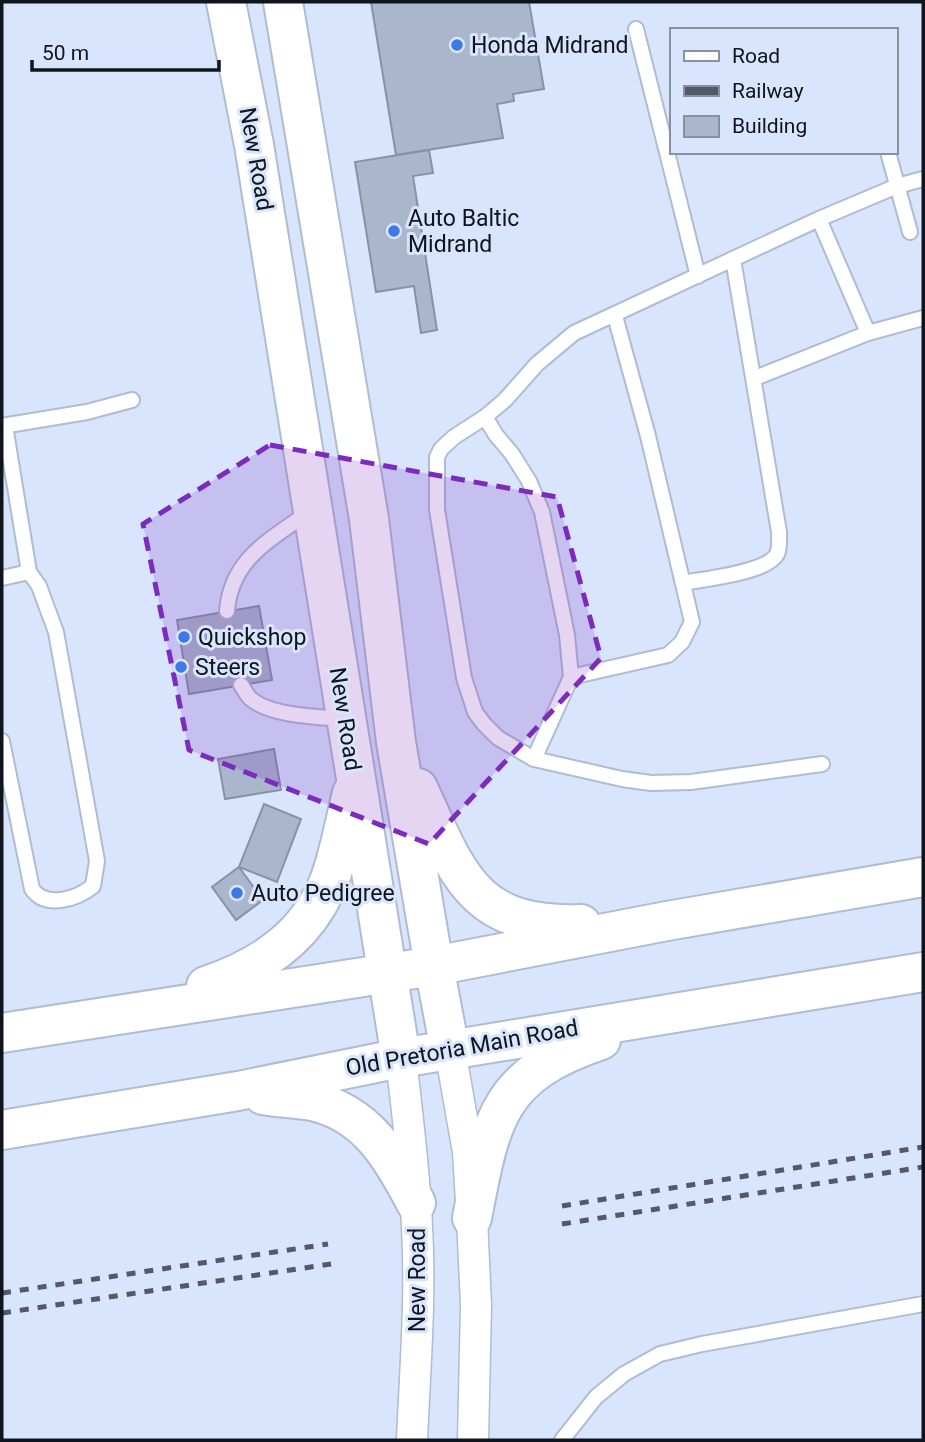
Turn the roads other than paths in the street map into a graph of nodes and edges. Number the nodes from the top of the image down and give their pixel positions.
1 (226, 2) edge
2 (283, 2) edge
3 (636, 29) dead end
4 (889, 154) edge
5 (923, 179) edge
6 (897, 186) junction
7 (819, 219) junction
8 (910, 232) dead end
9 (733, 259) junction
10 (698, 276) junction
11 (615, 316) junction
12 (923, 318) edge
13 (868, 333) junction
14 (755, 378) junction
15 (132, 400) dead end
16 (485, 417) junction
17 (4, 426) edge
18 (312, 510) junction
19 (29, 572) junction
20 (2, 578) edge
21 (682, 583) junction
22 (227, 611) dead end
23 (571, 677) junction
24 (241, 685) dead end
25 (345, 720) junction
26 (2, 741) edge
27 (396, 742) junction
28 (534, 759) junction
29 (822, 764) dead end
30 (355, 781) junction
31 (923, 877) edge
32 (667, 921) junction
33 (434, 966) junction
34 (923, 972) edge
35 (388, 974) junction
36 (703, 1007) junction
37 (108, 1017) junction
38 (2, 1034) edge
39 (450, 1050) junction
40 (401, 1058) junction
41 (238, 1091) junction
42 (2, 1130) edge
43 (416, 1203) junction
44 (472, 1218) junction
45 (923, 1304) edge
46 (412, 1440) edge
47 (473, 1440) edge
48 (562, 1440) edge

1 - 18 main road, New Road
2 - 27 main road, New Road
3 - 10 lane
4 - 6 lane
5 - 6 lane
6 - 7 lane
6 - 8 lane
7 - 9 lane
7 - 13 lane
9 - 10 lane
9 - 14 lane
10 - 11 lane
11 - 16 lane
11 - 21 lane
12 - 13 lane
13 - 14 lane
14 - 21 lane
15 - 17 lane
16 - 23 lane
16 - 28 lane
17 - 19 lane
18 - 22 lane
18 - 25 main road, New Road
19 - 20 lane
19 - 26 lane
21 - 23 lane
23 - 28 lane
24 - 25 lane
25 - 30 main road, New Road
27 - 32 main road
27 - 33 main road, New Road
28 - 29 lane
30 - 35 main road, New Road
30 - 37 main road
31 - 32 main road
32 - 33 main road
33 - 35 main road
33 - 39 main road, New Road
34 - 36 main road, Old Pretoria Main Road
35 - 37 main road
35 - 40 main road, New Road
36 - 39 main road, Old Pretoria Main Road
36 - 44 main road
37 - 38 main road
39 - 40 main road, Old Pretoria Main Road
39 - 44 street, New Road
40 - 41 main road, Old Pretoria Main Road
40 - 43 street, New Road
41 - 42 main road, Old Pretoria Main Road
41 - 43 main road
43 - 46 street, New Road
44 - 47 street, New Road
45 - 48 lane

